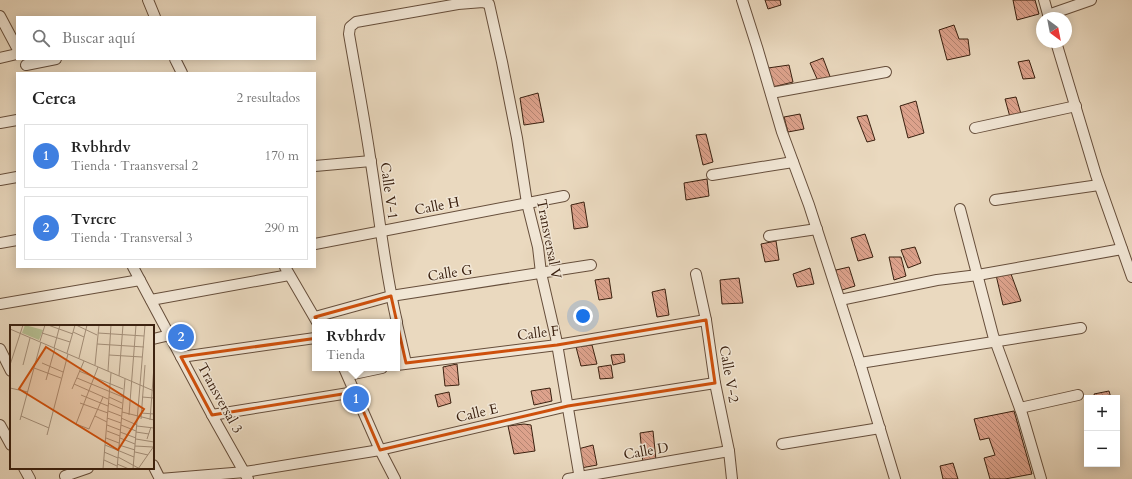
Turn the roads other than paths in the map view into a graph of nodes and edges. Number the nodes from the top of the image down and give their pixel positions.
1 (148, 0) edge
2 (742, 0) edge
3 (1044, 0) edge
4 (1090, 0) edge
5 (489, 4) joint
6 (1048, 12) edge
7 (1059, 12) edge
8 (0, 16) edge
9 (155, 16) edge
10 (16, 46) edge
11 (1058, 48) edge
12 (16, 54) edge
13 (0, 58) edge
14 (52, 60) edge
15 (176, 60) edge
16 (26, 66) edge
17 (182, 72) edge
18 (886, 72) dead end
19 (771, 93) junction
20 (1076, 106) junction
21 (16, 120) edge
22 (0, 123) edge
23 (975, 128) dead end
24 (371, 161) junction
25 (793, 162) junction
26 (316, 166) edge
27 (712, 175) dead end
28 (16, 177) edge
29 (0, 180) edge
30 (1099, 185) junction
31 (564, 196) dead end
32 (995, 200) dead end
33 (527, 203) junction
34 (960, 209) dead end
35 (817, 229) junction
36 (380, 232) junction
37 (769, 236) dead end
38 (16, 240) edge
39 (0, 243) edge
40 (316, 244) edge
41 (1122, 249) junction
42 (591, 265) dead end
43 (134, 268) edge
44 (287, 271) edge
45 (541, 273) junction
46 (696, 274) dead end
47 (978, 275) junction
48 (1132, 277) edge
49 (140, 280) junction
50 (391, 296) junction
51 (151, 300) junction
52 (840, 300) junction
53 (0, 304) edge
54 (315, 319) edge
55 (319, 319) edge
56 (396, 319) edge
57 (706, 320) junction
58 (1081, 328) dead end
59 (170, 335) junction
60 (312, 338) edge
61 (154, 339) edge
62 (996, 342) junction
63 (557, 345) junction
64 (0, 349) edge
65 (400, 354) edge
66 (181, 357) junction
67 (860, 363) junction
68 (401, 364) edge
69 (8, 370) edge
70 (346, 372) edge
71 (715, 383) junction
72 (355, 392) junction
73 (1078, 395) dead end
74 (568, 406) junction
75 (1020, 408) junction
76 (212, 415) junction
77 (880, 428) junction
78 (4, 430) edge
79 (10, 443) edge
80 (782, 444) dead end
81 (380, 450) junction
82 (729, 451) junction
83 (154, 467) edge
84 (25, 469) edge
85 (84, 469) edge
86 (64, 474) edge
87 (247, 476) edge
88 (580, 478) edge
89 (30, 479) edge
90 (160, 479) edge
91 (395, 479) edge
92 (568, 479) edge
93 (732, 479) edge
94 (895, 479) edge
95 (1040, 479) edge

1 - 9 street
2 - 19 street
3 - 6 street
4 - 7 street
5 - 24 street, Calle V-1
5 - 33 street, Transversal V
8 - 10 street
11 - 20 street
12 - 13 street
14 - 16 street
15 - 17 street
18 - 19 street
19 - 25 street
20 - 23 street
20 - 30 street
21 - 22 street
24 - 26 street
24 - 36 street, Calle V-1
25 - 27 street
25 - 35 street
28 - 29 street
30 - 32 street
30 - 41 street
31 - 33 street, Calle H
33 - 36 street, Calle H
33 - 45 street, Transversal V
34 - 47 street
35 - 37 street
35 - 52 street
36 - 40 street, Calle H
36 - 50 street, Calle V-1
38 - 39 street
41 - 47 street
41 - 48 street
42 - 45 street, Calle G
43 - 49 street, Transversal 3
44 - 51 street
44 - 54 street
45 - 50 street, Calle G
45 - 63 street, Transversal V
46 - 57 street, Calle V-2
47 - 52 street
47 - 62 street
49 - 51 street, Transversal 3
49 - 53 street
50 - 55 street, Calle G
50 - 56 street, Calle V-1
51 - 59 street, Transversal 3
52 - 67 street
57 - 63 street, Calle F
57 - 71 street, Calle V-2
58 - 62 street
59 - 61 street
59 - 66 street, Transversal 3
60 - 66 street
62 - 67 street
62 - 75 street
63 - 68 street, Calle F
63 - 74 street, Transversal V
64 - 69 street
65 - 68 street, Calle V-1
66 - 76 street, Transversal 3
67 - 77 street
70 - 72 street
71 - 74 street, Calle E
71 - 82 street, Calle V-2
72 - 76 street
72 - 81 street
73 - 75 street
74 - 81 street, Calle E
74 - 88 street, Transversal V
75 - 95 street
76 - 87 street, Transversal 3
77 - 80 street
77 - 94 street
78 - 79 street
81 - 87 street, Calle E
81 - 91 street
82 - 88 street, Calle D
82 - 93 street, Calle V-2
83 - 90 street
84 - 89 street
85 - 86 street
87 - 90 street, Calle E
88 - 92 street, Calle D

